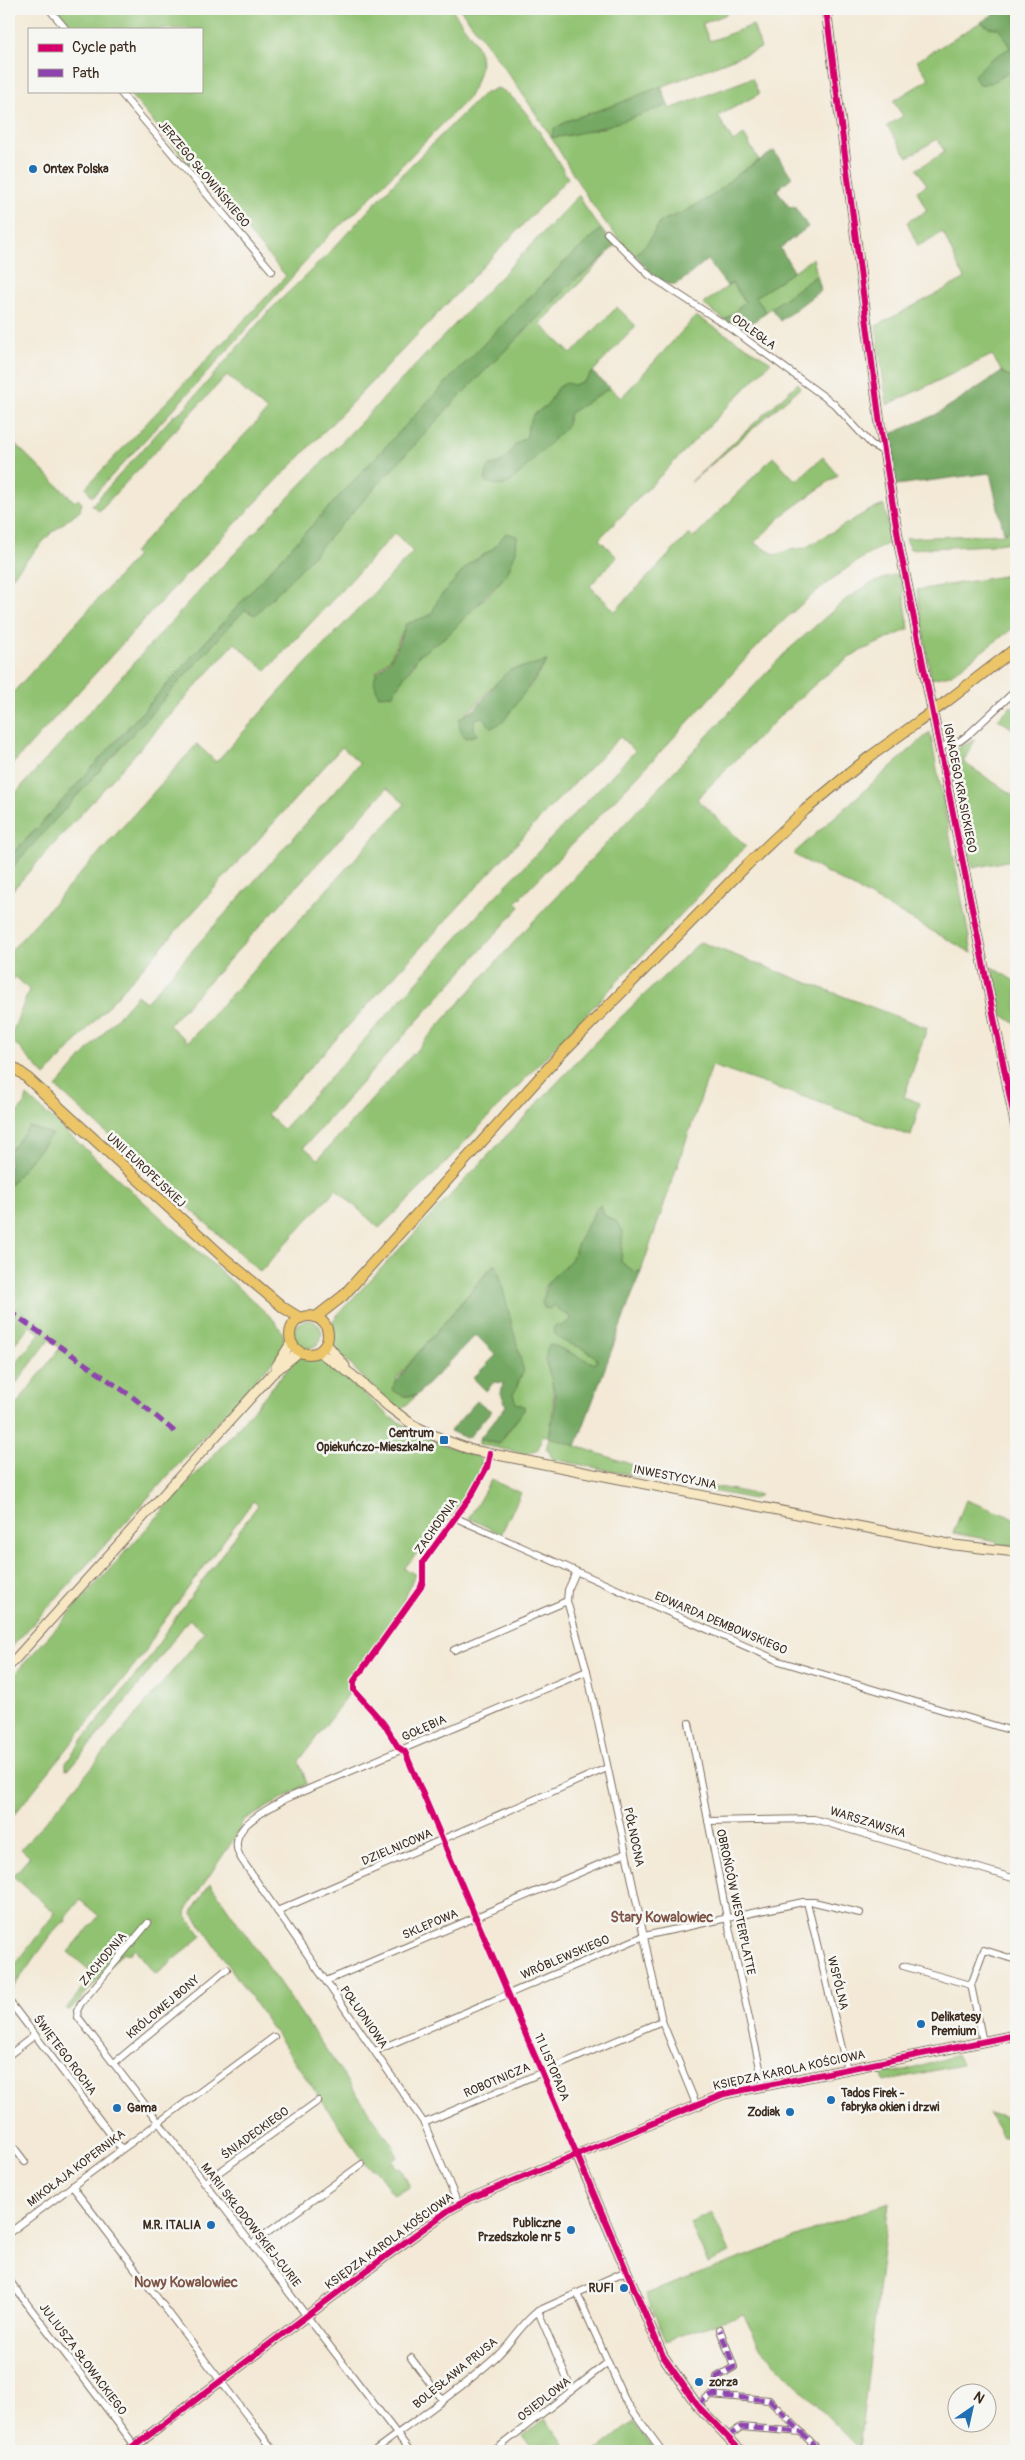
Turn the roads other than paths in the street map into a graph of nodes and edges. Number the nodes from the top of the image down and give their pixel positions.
1 (48, 9) edge
2 (826, 9) edge
3 (65, 28) edge
4 (120, 92) edge
5 (607, 233) dead end
6 (272, 271) dead end
7 (884, 452) junction
8 (1016, 648) edge
9 (1016, 690) edge
10 (941, 747) junction
11 (9, 1056) edge
12 (9, 1064) edge
13 (24, 1075) junction
14 (1016, 1128) edge
15 (252, 1282) junction
16 (343, 1296) junction
17 (316, 1317) junction
18 (300, 1318) junction
19 (325, 1325) junction
20 (291, 1327) junction
21 (291, 1343) junction
22 (326, 1343) junction
23 (299, 1352) junction
24 (319, 1352) junction
25 (272, 1374) junction
26 (351, 1374) junction
27 (490, 1454) junction
28 (456, 1518) junction
29 (1016, 1552) edge
30 (576, 1572) junction
31 (567, 1601) junction
32 (454, 1650) dead end
33 (9, 1666) edge
34 (586, 1670) junction
35 (354, 1686) joint
36 (689, 1723) dead end
37 (1016, 1732) edge
38 (402, 1750) junction
39 (607, 1768) junction
40 (708, 1822) junction
41 (442, 1840) junction
42 (237, 1850) joint
43 (626, 1853) junction
44 (1016, 1879) edge
45 (807, 1902) junction
46 (277, 1911) junction
47 (860, 1913) dead end
48 (475, 1917) junction
49 (727, 1918) junction
50 (148, 1923) dead end
51 (644, 1936) junction
52 (1016, 1960) edge
53 (903, 1966) dead end
54 (227, 1969) dead end
55 (326, 1981) junction
56 (971, 1985) junction
57 (508, 1993) junction
58 (9, 2000) edge
59 (77, 2011) joint
60 (662, 2021) junction
61 (35, 2035) junction
62 (1016, 2035) edge
63 (274, 2037) dead end
64 (983, 2042) junction
65 (375, 2051) junction
66 (9, 2055) edge
67 (114, 2062) junction
68 (847, 2069) junction
69 (542, 2072) junction
70 (764, 2086) junction
71 (318, 2101) dead end
72 (696, 2104) junction
73 (157, 2121) junction
74 (424, 2124) junction
75 (9, 2141) edge
76 (121, 2148) junction
77 (576, 2154) junction
78 (25, 2162) dead end
79 (362, 2164) dead end
80 (204, 2183) junction
81 (72, 2186) junction
82 (458, 2204) junction
83 (9, 2233) edge
84 (252, 2244) junction
85 (626, 2271) junction
86 (9, 2280) edge
87 (577, 2293) junction
88 (538, 2312) junction
89 (306, 2316) junction
90 (720, 2330) dead end
91 (411, 2358) dead end
92 (607, 2363) junction
93 (220, 2381) junction
94 (572, 2391) junction
95 (715, 2395) junction
96 (442, 2399) junction
97 (696, 2405) junction
98 (802, 2432) junction
99 (397, 2434) junction
100 (726, 2437) junction
101 (134, 2449) edge
102 (274, 2451) edge
103 (374, 2451) edge
104 (410, 2451) edge
105 (494, 2451) edge
106 (662, 2451) edge
107 (741, 2451) edge
108 (820, 2451) edge

1 - 3 street
2 - 7 street, IGNACEGO KRASICKIEGO
4 - 6 street, JERZEGO SŁOWIŃSKIEGO
5 - 7 street, ODLEGŁA
7 - 10 street, IGNACEGO KRASICKIEGO
8 - 16 main road, bridge
9 - 10 street
10 - 14 street, IGNACEGO KRASICKIEGO
11 - 13 main road, UNII EUROPEJSKIEJ
12 - 13 main road, UNII EUROPEJSKIEJ
13 - 15 main road, UNII EUROPEJSKIEJ
15 - 18 main road, UNII EUROPEJSKIEJ
15 - 20 main road, UNII EUROPEJSKIEJ
16 - 17 main road
16 - 19 main road
17 - 18 main road
17 - 19 main road
18 - 20 main road
19 - 22 main road
20 - 21 main road
21 - 23 main road
21 - 25 street
22 - 24 main road
22 - 26 street, INWESTYCYJNA
23 - 24 main road
23 - 25 street
24 - 26 street, INWESTYCYJNA
25 - 33 street
26 - 27 street, INWESTYCYJNA
27 - 28 street, ZACHODNIA
27 - 29 street, INWESTYCYJNA
28 - 30 street, EDWARDA DEMBOWSKIEGO
28 - 35 street, ZACHODNIA
30 - 31 street
30 - 37 street, EDWARDA DEMBOWSKIEGO
31 - 32 street
31 - 34 street, PÓŁNOCNA
34 - 38 street, GOŁĘBIA
34 - 39 street, PÓŁNOCNA
35 - 38 street, 11 LISTOPADA
36 - 40 street, OBROŃCÓW WESTERPLATTE
38 - 41 street, 11 LISTOPADA
38 - 42 street, GOŁĘBIA
39 - 41 street, DZIELNICOWA
39 - 43 street, PÓŁNOCNA
40 - 44 street, WARSZAWSKA
40 - 49 street, OBROŃCÓW WESTERPLATTE
41 - 46 street, DZIELNICOWA
41 - 48 street, 11 LISTOPADA
42 - 46 street, POŁUDNIOWA
43 - 48 street, SKLEPOWA
43 - 51 street, PÓŁNOCNA
45 - 47 street, WRÓBLEWSKIEGO
45 - 49 street, WRÓBLEWSKIEGO
45 - 68 street, WSPÓLNA
46 - 55 street, POŁUDNIOWA
48 - 55 street, SKLEPOWA
48 - 57 street, 11 LISTOPADA
49 - 51 street, WRÓBLEWSKIEGO
49 - 70 street, OBROŃCÓW WESTERPLATTE
50 - 59 street, ZACHODNIA
51 - 57 street, WRÓBLEWSKIEGO
51 - 60 street, PÓŁNOCNA
52 - 56 street
53 - 56 street
54 - 67 street, KRÓLOWEJ BONY
55 - 65 street, POŁUDNIOWA
56 - 64 street
57 - 65 street, WRÓBLEWSKIEGO
57 - 69 street, 11 LISTOPADA
58 - 61 street, ŚWIĘTEGO ROCHA
59 - 67 street, MARII SKŁODOWSKIEJ-CURIE
60 - 69 street, ROBOTNICZA
60 - 72 street, PÓŁNOCNA
61 - 66 street
61 - 76 street, ŚWIĘTEGO ROCHA
62 - 64 street, KSIĘDZA KAROLA KOŚCIOWA
63 - 73 street, MIKOŁAJA KOPERNIKA
64 - 68 street, KSIĘDZA KAROLA KOŚCIOWA
65 - 74 street, POŁUDNIOWA
67 - 73 street, MARII SKŁODOWSKIEJ-CURIE
68 - 70 street, KSIĘDZA KAROLA KOŚCIOWA
69 - 74 street, ROBOTNICZA
69 - 77 street, 11 LISTOPADA
70 - 72 street, KSIĘDZA KAROLA KOŚCIOWA
71 - 80 street, ŚNIADECKIEGO
72 - 77 street, KSIĘDZA KAROLA KOŚCIOWA
73 - 76 street, MIKOŁAJA KOPERNIKA
73 - 80 street, MARII SKŁODOWSKIEJ-CURIE
74 - 82 street, POŁUDNIOWA
75 - 78 street
76 - 81 street, MIKOŁAJA KOPERNIKA
77 - 82 street, KSIĘDZA KAROLA KOŚCIOWA
77 - 85 street, 11 LISTOPADA
79 - 84 street
80 - 84 street, MARII SKŁODOWSKIEJ-CURIE
81 - 83 street, MIKOŁAJA KOPERNIKA
81 - 93 street
82 - 89 street, KSIĘDZA KAROLA KOŚCIOWA
84 - 89 street, MARII SKŁODOWSKIEJ-CURIE
85 - 87 street, BOLESŁAWA PRUSA
85 - 97 street, 11 LISTOPADA
86 - 101 street, JULIUSZA SŁOWACKIEGO
87 - 88 street, BOLESŁAWA PRUSA
87 - 92 street
88 - 94 street
88 - 96 street, BOLESŁAWA PRUSA
89 - 93 street, KSIĘDZA KAROLA KOŚCIOWA
89 - 99 street, MARII SKŁODOWSKIEJ-CURIE
90 - 95 street
91 - 96 street
92 - 94 street, OSIEDLOWA
92 - 106 street
93 - 101 street, KSIĘDZA KAROLA KOŚCIOWA
93 - 102 street
94 - 105 street, OSIEDLOWA
95 - 97 street
95 - 98 street
96 - 99 street, BOLESŁAWA PRUSA
97 - 100 street, 11 LISTOPADA
98 - 100 street
98 - 108 street
99 - 103 street, BOLESŁAWA PRUSA
99 - 104 street, MARII SKŁODOWSKIEJ-CURIE
100 - 107 street, 11 LISTOPADA

